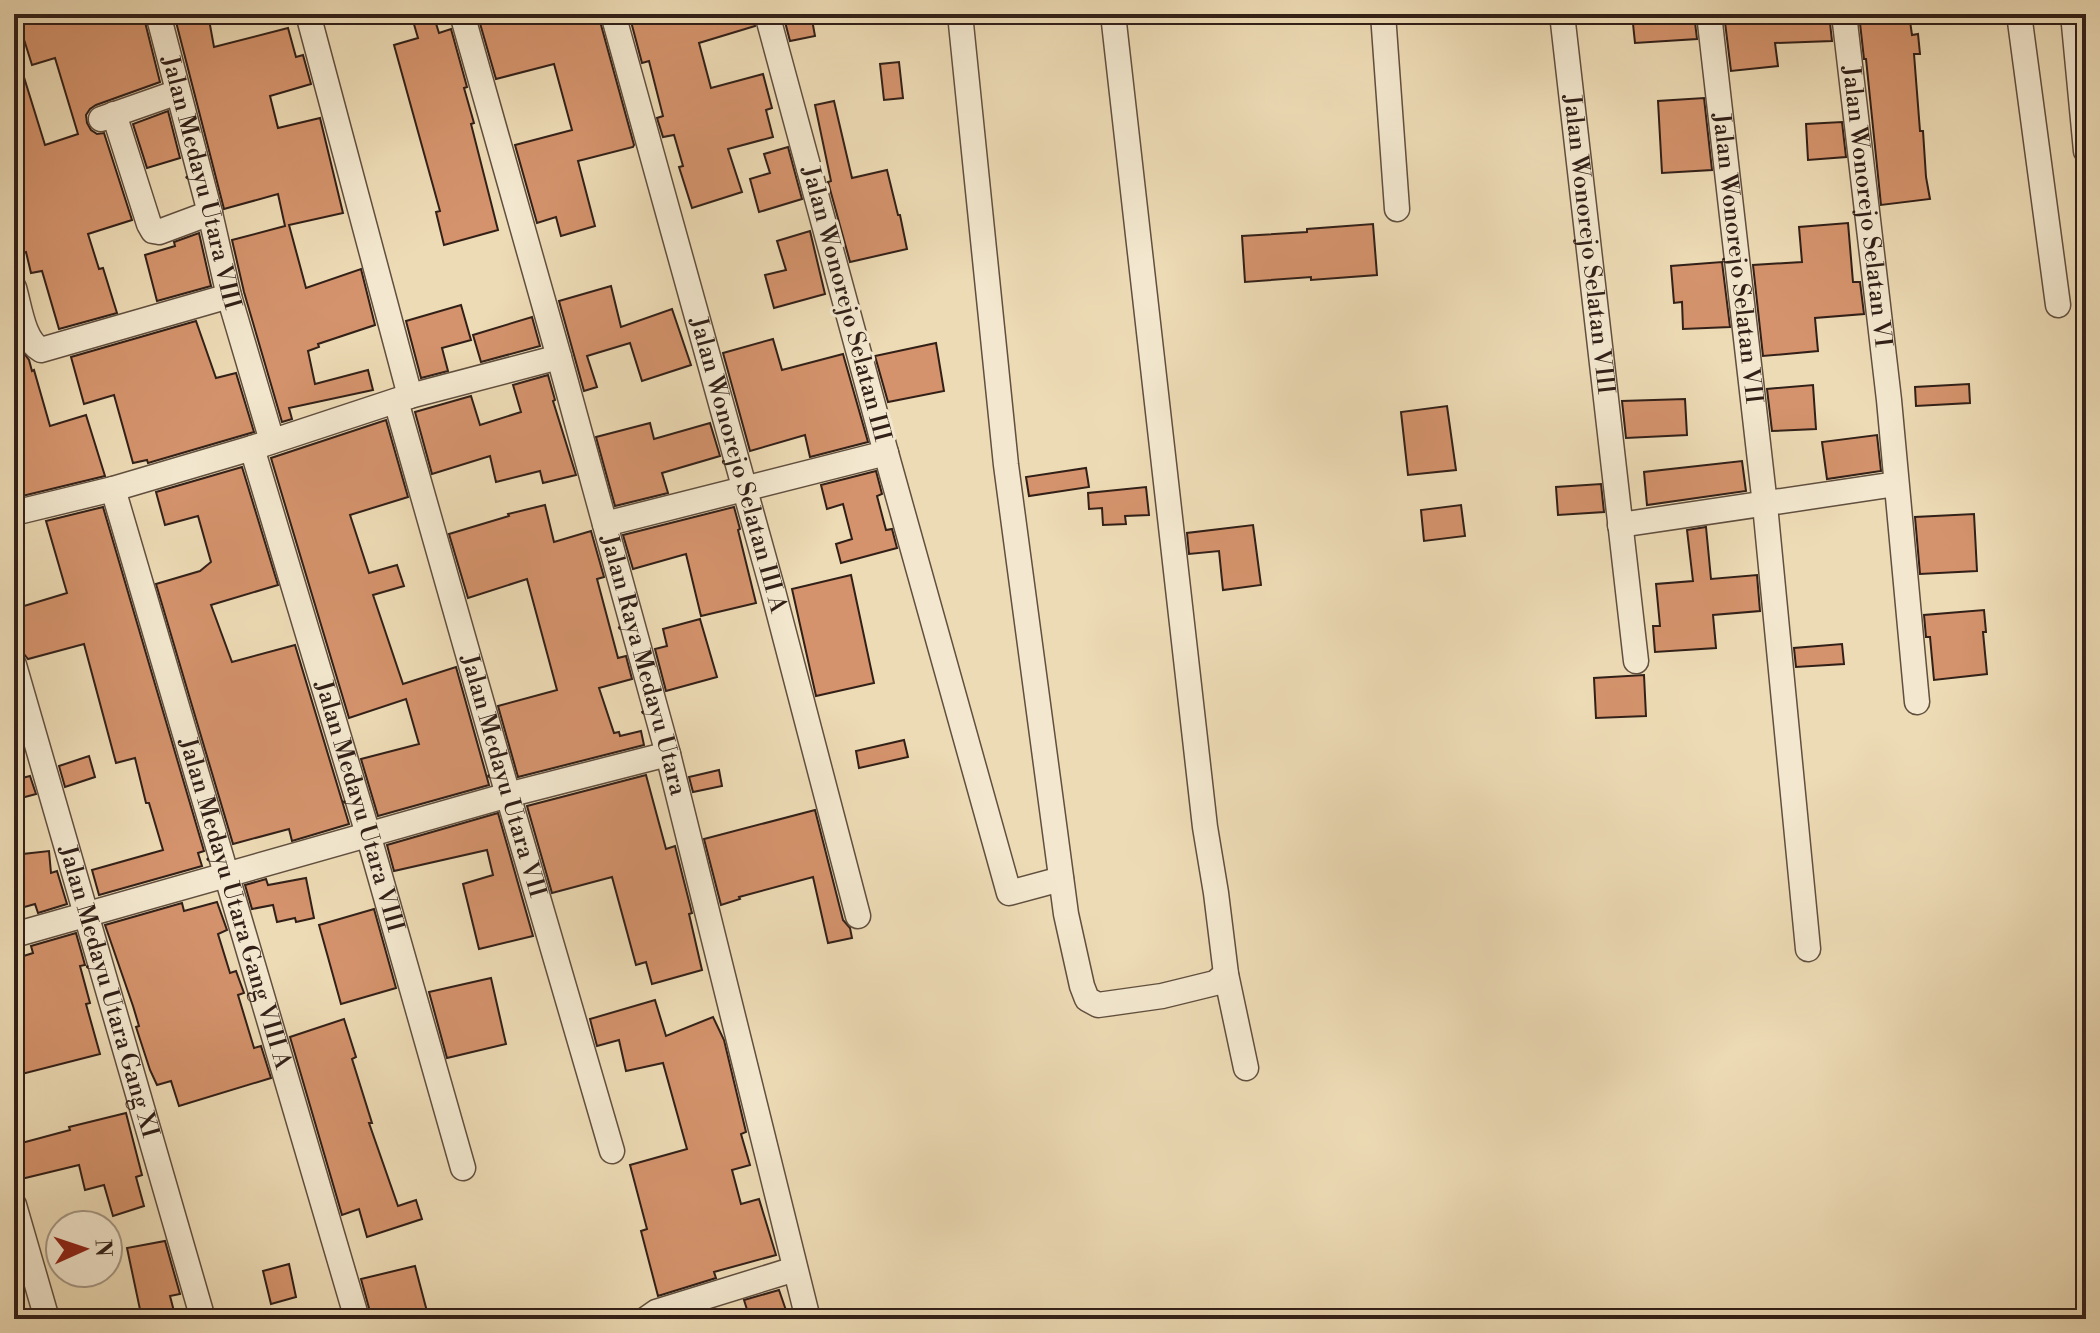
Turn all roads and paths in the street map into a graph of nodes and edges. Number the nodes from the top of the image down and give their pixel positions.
1 (158, 14) edge
2 (308, 14) edge
3 (462, 14) edge
4 (613, 14) edge
5 (767, 14) edge
6 (960, 14) edge
7 (1113, 14) edge
8 (1383, 14) edge
9 (1562, 14) edge
10 (1709, 14) edge
11 (1844, 14) edge
12 (2019, 14) edge
13 (2073, 14) edge
14 (178, 92) junction
15 (2086, 151) edge
16 (1397, 209) dead end
17 (210, 213) junction
18 (14, 288) edge
19 (229, 296) junction
20 (2058, 305) dead end
21 (559, 357) junction
22 (403, 398) junction
23 (262, 444) junction
24 (886, 453) junction
25 (1896, 484) junction
26 (113, 489) junction
27 (744, 489) junction
28 (1765, 505) junction
29 (14, 513) edge
30 (605, 524) junction
31 (1620, 525) junction
32 (1636, 661) dead end
33 (14, 665) edge
34 (1917, 702) dead end
35 (668, 754) junction
36 (508, 795) junction
37 (368, 834) junction
38 (227, 876) junction
39 (1061, 879) junction
40 (87, 914) junction
41 (858, 916) dead end
42 (14, 935) edge
43 (1808, 949) dead end
44 (1226, 974) junction
45 (1246, 1068) dead end
46 (612, 1151) dead end
47 (463, 1168) dead end
48 (14, 1205) edge
49 (795, 1269) junction
50 (47, 1319) edge
51 (203, 1319) edge
52 (357, 1319) edge
53 (646, 1319) edge
54 (808, 1319) edge

1 - 14 street, Jalan Medayu Utara VIII
2 - 22 street, Jalan Medayu Utara VII
3 - 21 street, Jalan Raya Medayu Utara
4 - 27 street, Jalan Wonorejo Selatan III A
5 - 24 street, Jalan Wonorejo Selatan III
6 - 39 street
7 - 44 street
8 - 16 street
9 - 31 street, Jalan Wonorejo Selatan VIII
10 - 28 street, Jalan Wonorejo Selatan VII
11 - 25 street, Jalan Wonorejo Selatan VI
12 - 20 street
13 - 15 street
14 - 17 street, Jalan Medayu Utara VIII
14 - 17 street
17 - 19 street, Jalan Medayu Utara VIII
18 - 19 street
19 - 23 street, Jalan Medayu Utara VIII
21 - 22 street
21 - 30 street, Jalan Raya Medayu Utara
22 - 23 street
22 - 36 street, Jalan Medayu Utara VII
23 - 26 street
23 - 37 street, Jalan Medayu Utara VIII
24 - 27 street, Jalan Wonorejo Selatan III
24 - 39 street
25 - 28 street
25 - 34 street, Jalan Wonorejo Selatan VI
26 - 29 street
26 - 38 street, Jalan Medayu Utara Gang VIII A
27 - 30 street, Jalan Wonorejo Selatan III
27 - 41 street, Jalan Wonorejo Selatan III A
28 - 31 street
28 - 43 street, Jalan Wonorejo Selatan VII
30 - 35 street, Jalan Raya Medayu Utara
31 - 32 street, Jalan Wonorejo Selatan VIII
33 - 40 street, Jalan Medayu Utara Gang XI
35 - 36 street
35 - 49 street, Jalan Raya Medayu Utara
36 - 37 street
36 - 46 street, Jalan Medayu Utara VII
37 - 38 street
37 - 47 street, Jalan Medayu Utara VIII
38 - 40 street
38 - 52 street, Jalan Medayu Utara Gang VIII A
39 - 44 street
40 - 42 street
40 - 51 street, Jalan Medayu Utara Gang XI
44 - 45 street
48 - 50 street
49 - 53 street
49 - 54 street, Jalan Raya Medayu Utara

